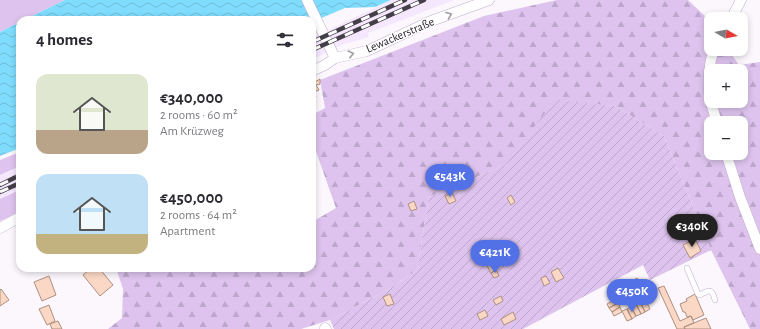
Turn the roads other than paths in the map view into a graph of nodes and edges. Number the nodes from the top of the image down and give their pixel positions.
1 (307, 0) edge
2 (490, 0) edge
3 (741, 0) edge
4 (735, 12) edge
5 (314, 16) edge
6 (316, 20) edge
7 (712, 56) edge
8 (335, 58) junction
9 (316, 69) edge
10 (716, 116) edge
11 (728, 160) edge
12 (16, 219) edge
13 (0, 228) edge
14 (760, 249) edge
15 (687, 268) dead end
16 (715, 300) dead end

1 - 5 street
8 -> 2 street, Lewackerstraße
3 - 4 street
6 - 8 street
7 - 10 street
8 - 9 street, Lewackerstraße
11 - 14 street
12 - 13 street
15 - 16 lane

